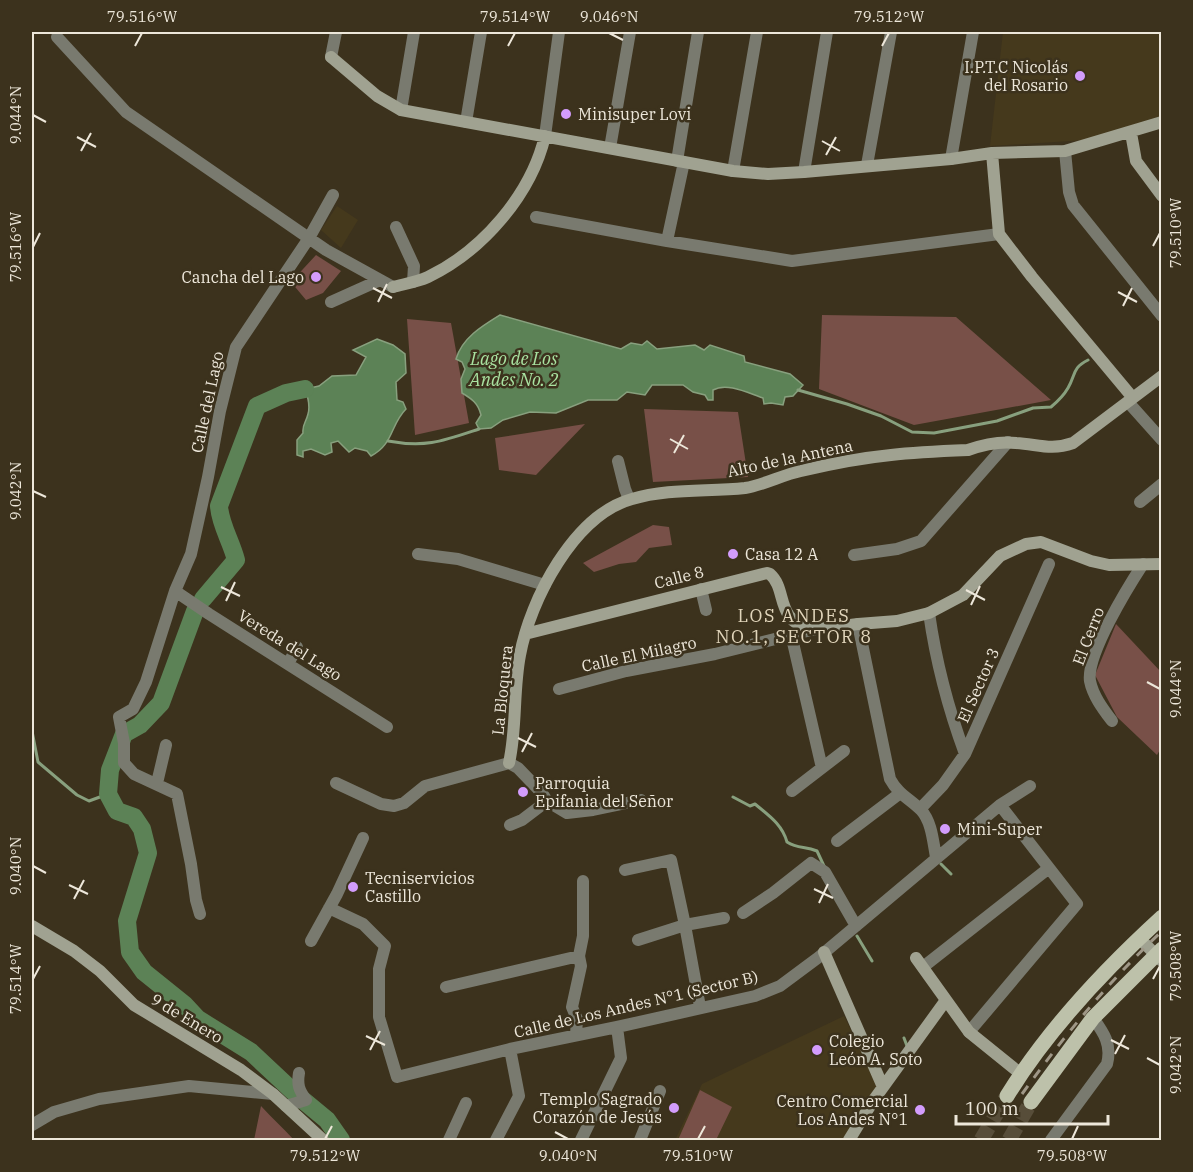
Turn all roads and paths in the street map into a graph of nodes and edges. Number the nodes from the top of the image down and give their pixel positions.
1 (336, 32) edge
2 (414, 32) edge
3 (481, 32) edge
4 (559, 32) edge
5 (630, 32) edge
6 (698, 32) edge
7 (757, 32) edge
8 (827, 32) edge
9 (891, 32) edge
10 (973, 32) edge
11 (57, 37) dead end
12 (401, 110) junction
13 (466, 122) junction
14 (1161, 122) edge
15 (1131, 133) junction
16 (544, 136) junction
17 (610, 148) junction
18 (1065, 151) junction
19 (992, 153) junction
20 (951, 159) junction
21 (680, 161) junction
22 (867, 165) junction
23 (733, 171) junction
24 (804, 172) junction
25 (333, 195) dead end
26 (1161, 196) edge
27 (536, 217) dead end
28 (396, 227) dead end
29 (999, 234) junction
30 (309, 238) junction
31 (668, 241) junction
32 (380, 280) junction
33 (414, 282) junction
34 (331, 302) dead end
35 (1161, 316) edge
36 (1161, 376) edge
37 (1131, 400) junction
38 (1161, 440) edge
39 (1008, 442) junction
40 (618, 461) dead end
41 (1161, 484) edge
42 (629, 499) junction
43 (1140, 502) dead end
44 (418, 554) dead end
45 (854, 555) dead end
46 (1049, 564) dead end
47 (1143, 564) junction
48 (1161, 564) edge
49 (545, 585) junction
50 (701, 589) junction
51 (175, 591) junction
52 (706, 610) dead end
53 (929, 613) junction
54 (858, 624) junction
55 (812, 630) junction
56 (525, 634) junction
57 (791, 634) junction
58 (297, 647) dead end
59 (288, 664) junction
60 (559, 689) dead end
61 (1112, 721) dead end
62 (387, 727) dead end
63 (166, 746) dead end
64 (844, 751) dead end
65 (965, 754) junction
66 (509, 763) junction
67 (822, 768) junction
68 (157, 783) junction
69 (336, 783) dead end
70 (1030, 786) dead end
71 (792, 791) dead end
72 (899, 794) junction
73 (641, 800) dead end
74 (547, 801) junction
75 (1000, 805) junction
76 (920, 809) junction
77 (510, 825) dead end
78 (363, 838) dead end
79 (837, 842) dead end
80 (936, 857) junction
81 (1049, 868) junction
82 (625, 870) dead end
83 (583, 881) dead end
84 (329, 908) junction
85 (743, 913) dead end
86 (200, 914) dead end
87 (1161, 917) edge
88 (724, 918) dead end
89 (685, 925) junction
90 (32, 926) edge
91 (856, 926) junction
92 (1139, 938) junction
93 (638, 940) dead end
94 (311, 941) dead end
95 (824, 952) junction
96 (1160, 954) edge
97 (579, 957) junction
98 (446, 987) dead end
99 (946, 1000) junction
100 (700, 1007) junction
101 (1093, 1018) junction
102 (617, 1027) junction
103 (969, 1032) junction
104 (576, 1035) junction
105 (510, 1049) junction
106 (299, 1072) dead end
107 (1021, 1074) junction
108 (883, 1087) junction
109 (660, 1091) dead end
110 (273, 1094) junction
111 (1007, 1096) tunnel mouth
112 (466, 1102) dead end
113 (1031, 1102) tunnel mouth
114 (287, 1105) junction
115 (32, 1125) edge
116 (323, 1140) edge
117 (449, 1140) edge
118 (496, 1140) edge
119 (581, 1140) edge
120 (640, 1140) edge
121 (849, 1140) edge
122 (1051, 1140) edge

1 - 12 street
2 - 12 street
3 - 13 street
4 - 16 street
5 - 17 street
6 - 21 street
7 - 23 street
8 - 24 street
9 - 22 street
10 - 20 street
11 - 30 street
12 - 13 street
13 - 16 street
14 - 15 street
15 - 18 street
15 - 26 street
16 - 17 street
16 - 33 street
17 - 21 street
18 - 19 street
18 - 35 street
19 - 20 street
19 - 29 street
20 - 22 street
21 - 23 street
21 - 31 street
22 - 24 street
23 - 24 street
25 - 30 street, Calle del Lago
27 - 31 street
28 - 33 street
29 - 31 street
29 - 37 street
30 - 32 street
30 - 51 street, Calle del Lago
32 - 33 street
32 - 34 street
36 - 37 street, Alto de la Antena
37 - 38 street
37 - 39 street, Alto de la Antena
39 - 42 street, Alto de la Antena
39 - 45 street
40 - 42 street
41 - 43 street
42 - 49 street, Alto de la Antena
44 - 49 street
46 - 65 street, El Sector 3
47 - 48 street, Calle El Milagro
47 - 53 street, Calle El Milagro
47 - 61 street, El Cerro
49 - 56 street, La Bloquera
50 - 52 street
50 - 55 street, Calle 8
50 - 56 street, Calle 8
51 - 59 street, Vereda del Lago
51 - 68 street, Calle del Lago
53 - 54 street, Calle El Milagro
53 - 65 street
54 - 55 street, Calle El Milagro
54 - 72 street
55 - 57 street, Calle El Milagro
56 - 66 street, La Bloquera
57 - 60 street, Calle El Milagro
57 - 67 street
58 - 59 street
59 - 62 street, Vereda del Lago
63 - 68 street
64 - 67 street
65 - 76 street, El Sector 3
66 - 69 street
66 - 74 street
67 - 71 street
68 - 86 street
70 - 75 street, Calle de Los Andes N°1 (Sector B)
72 - 76 street
72 - 79 street
73 - 74 street
74 - 77 street
75 - 80 street, Calle de Los Andes N°1 (Sector B)
75 - 81 street
76 - 80 street
78 - 84 street
80 - 91 street, Calle de Los Andes N°1 (Sector B)
81 - 99 street
81 - 103 street
82 - 89 street
83 - 97 street
84 - 94 street
84 - 105 street, Calle de Los Andes N°1 (Sector B)
85 - 91 street
87 - 92 main road
88 - 89 street
89 - 93 street
89 - 100 street
90 - 110 street, 9 de Enero
91 - 95 street, Calle de Los Andes N°1 (Sector B)
92 - 96 street
92 - 107 main road
95 - 100 street, Calle de Los Andes N°1 (Sector B)
95 - 108 street
96 - 101 main road
97 - 98 street
97 - 104 street
99 - 103 street
99 - 108 street
100 - 102 street, Calle de Los Andes N°1 (Sector B)
101 - 113 main road
101 - 122 street
102 - 104 street, Calle de Los Andes N°1 (Sector B)
102 - 119 street
103 - 107 street
104 - 105 street, Calle de Los Andes N°1 (Sector B)
105 - 118 street
106 - 114 street
107 - 111 main road
108 - 121 street
109 - 120 street
110 - 114 street, 9 de Enero
110 - 115 street
112 - 117 street
114 - 116 street, 9 de Enero

